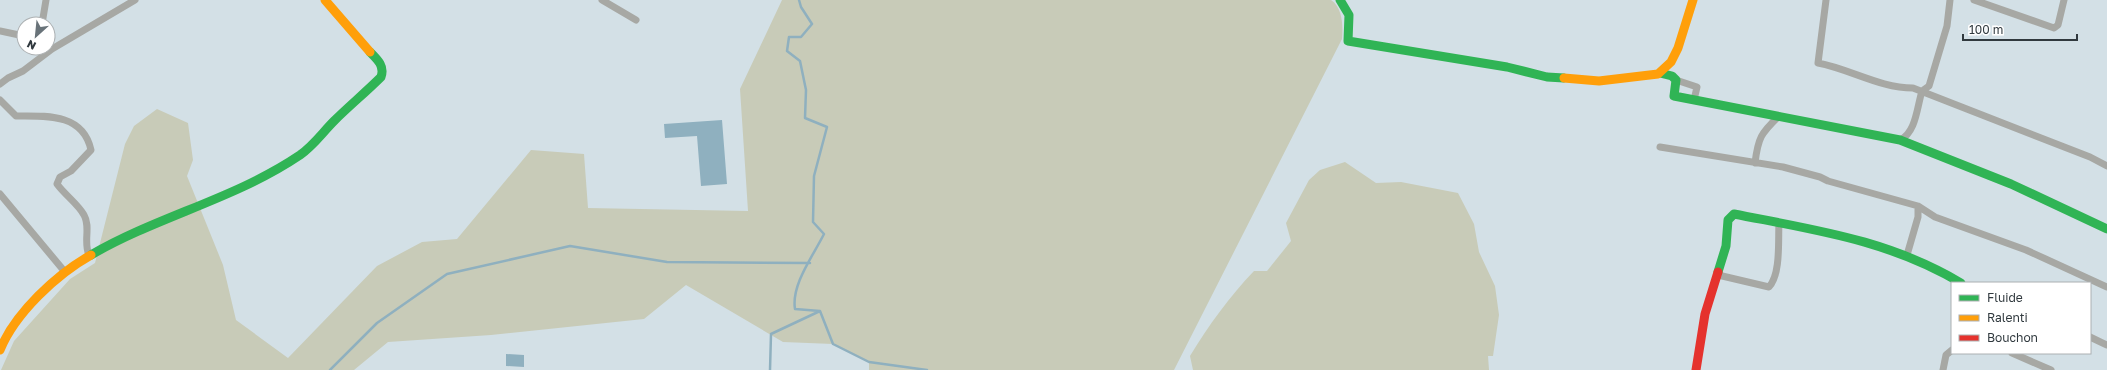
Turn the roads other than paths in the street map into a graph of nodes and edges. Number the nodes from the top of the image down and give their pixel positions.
1 (46, 0) edge
2 (135, 0) edge
3 (325, 0) edge
4 (602, 0) edge
5 (1340, 0) edge
6 (1693, 0) edge
7 (1826, 0) edge
8 (1950, 0) edge
9 (1974, 0) edge
10 (2064, 0) edge
11 (43, 16) edge
12 (636, 20) dead end
13 (0, 31) edge
14 (16, 34) edge
15 (56, 45) edge
16 (41, 56) edge
17 (1660, 72) junction
18 (1676, 80) junction
19 (0, 84) edge
20 (1929, 86) junction
21 (1922, 91) junction
22 (1932, 95) junction
23 (0, 100) edge
24 (1694, 100) junction
25 (1779, 116) junction
26 (1900, 140) junction
27 (1660, 147) dead end
28 (1754, 163) junction
29 (2107, 166) edge
30 (0, 194) edge
31 (1918, 206) junction
32 (1779, 222) junction
33 (2107, 229) edge
34 (89, 255) junction
35 (1907, 255) junction
36 (65, 272) junction
37 (1718, 275) junction
38 (1959, 282) edge
39 (2107, 287) edge
40 (3, 333) edge
41 (2091, 337) edge
42 (2107, 345) edge
43 (0, 350) edge
44 (1951, 351) edge
45 (2014, 354) edge
46 (1696, 370) edge
47 (1942, 370) edge
48 (2051, 370) edge

1 - 11 street
2 - 15 street
3 - 34 street
4 - 12 street
5 - 17 street
6 - 17 street
7 - 21 street
8 - 20 street
9 - 10 street
13 - 14 street
16 - 19 street
17 - 18 street
18 - 24 street
18 - 24 street
20 - 21 street
20 - 22 street
21 - 22 street
21 - 26 street
22 - 29 street
23 - 34 street
24 - 25 street
25 - 26 street
25 - 28 street
26 - 33 street
27 - 28 street
28 - 31 street
30 - 36 street
31 - 35 street
31 - 39 street
32 - 35 street
32 - 37 street
32 - 37 street
34 - 36 street
35 - 38 street
36 - 40 street
37 - 46 street
40 - 43 street
41 - 42 street
44 - 47 street
45 - 48 street

